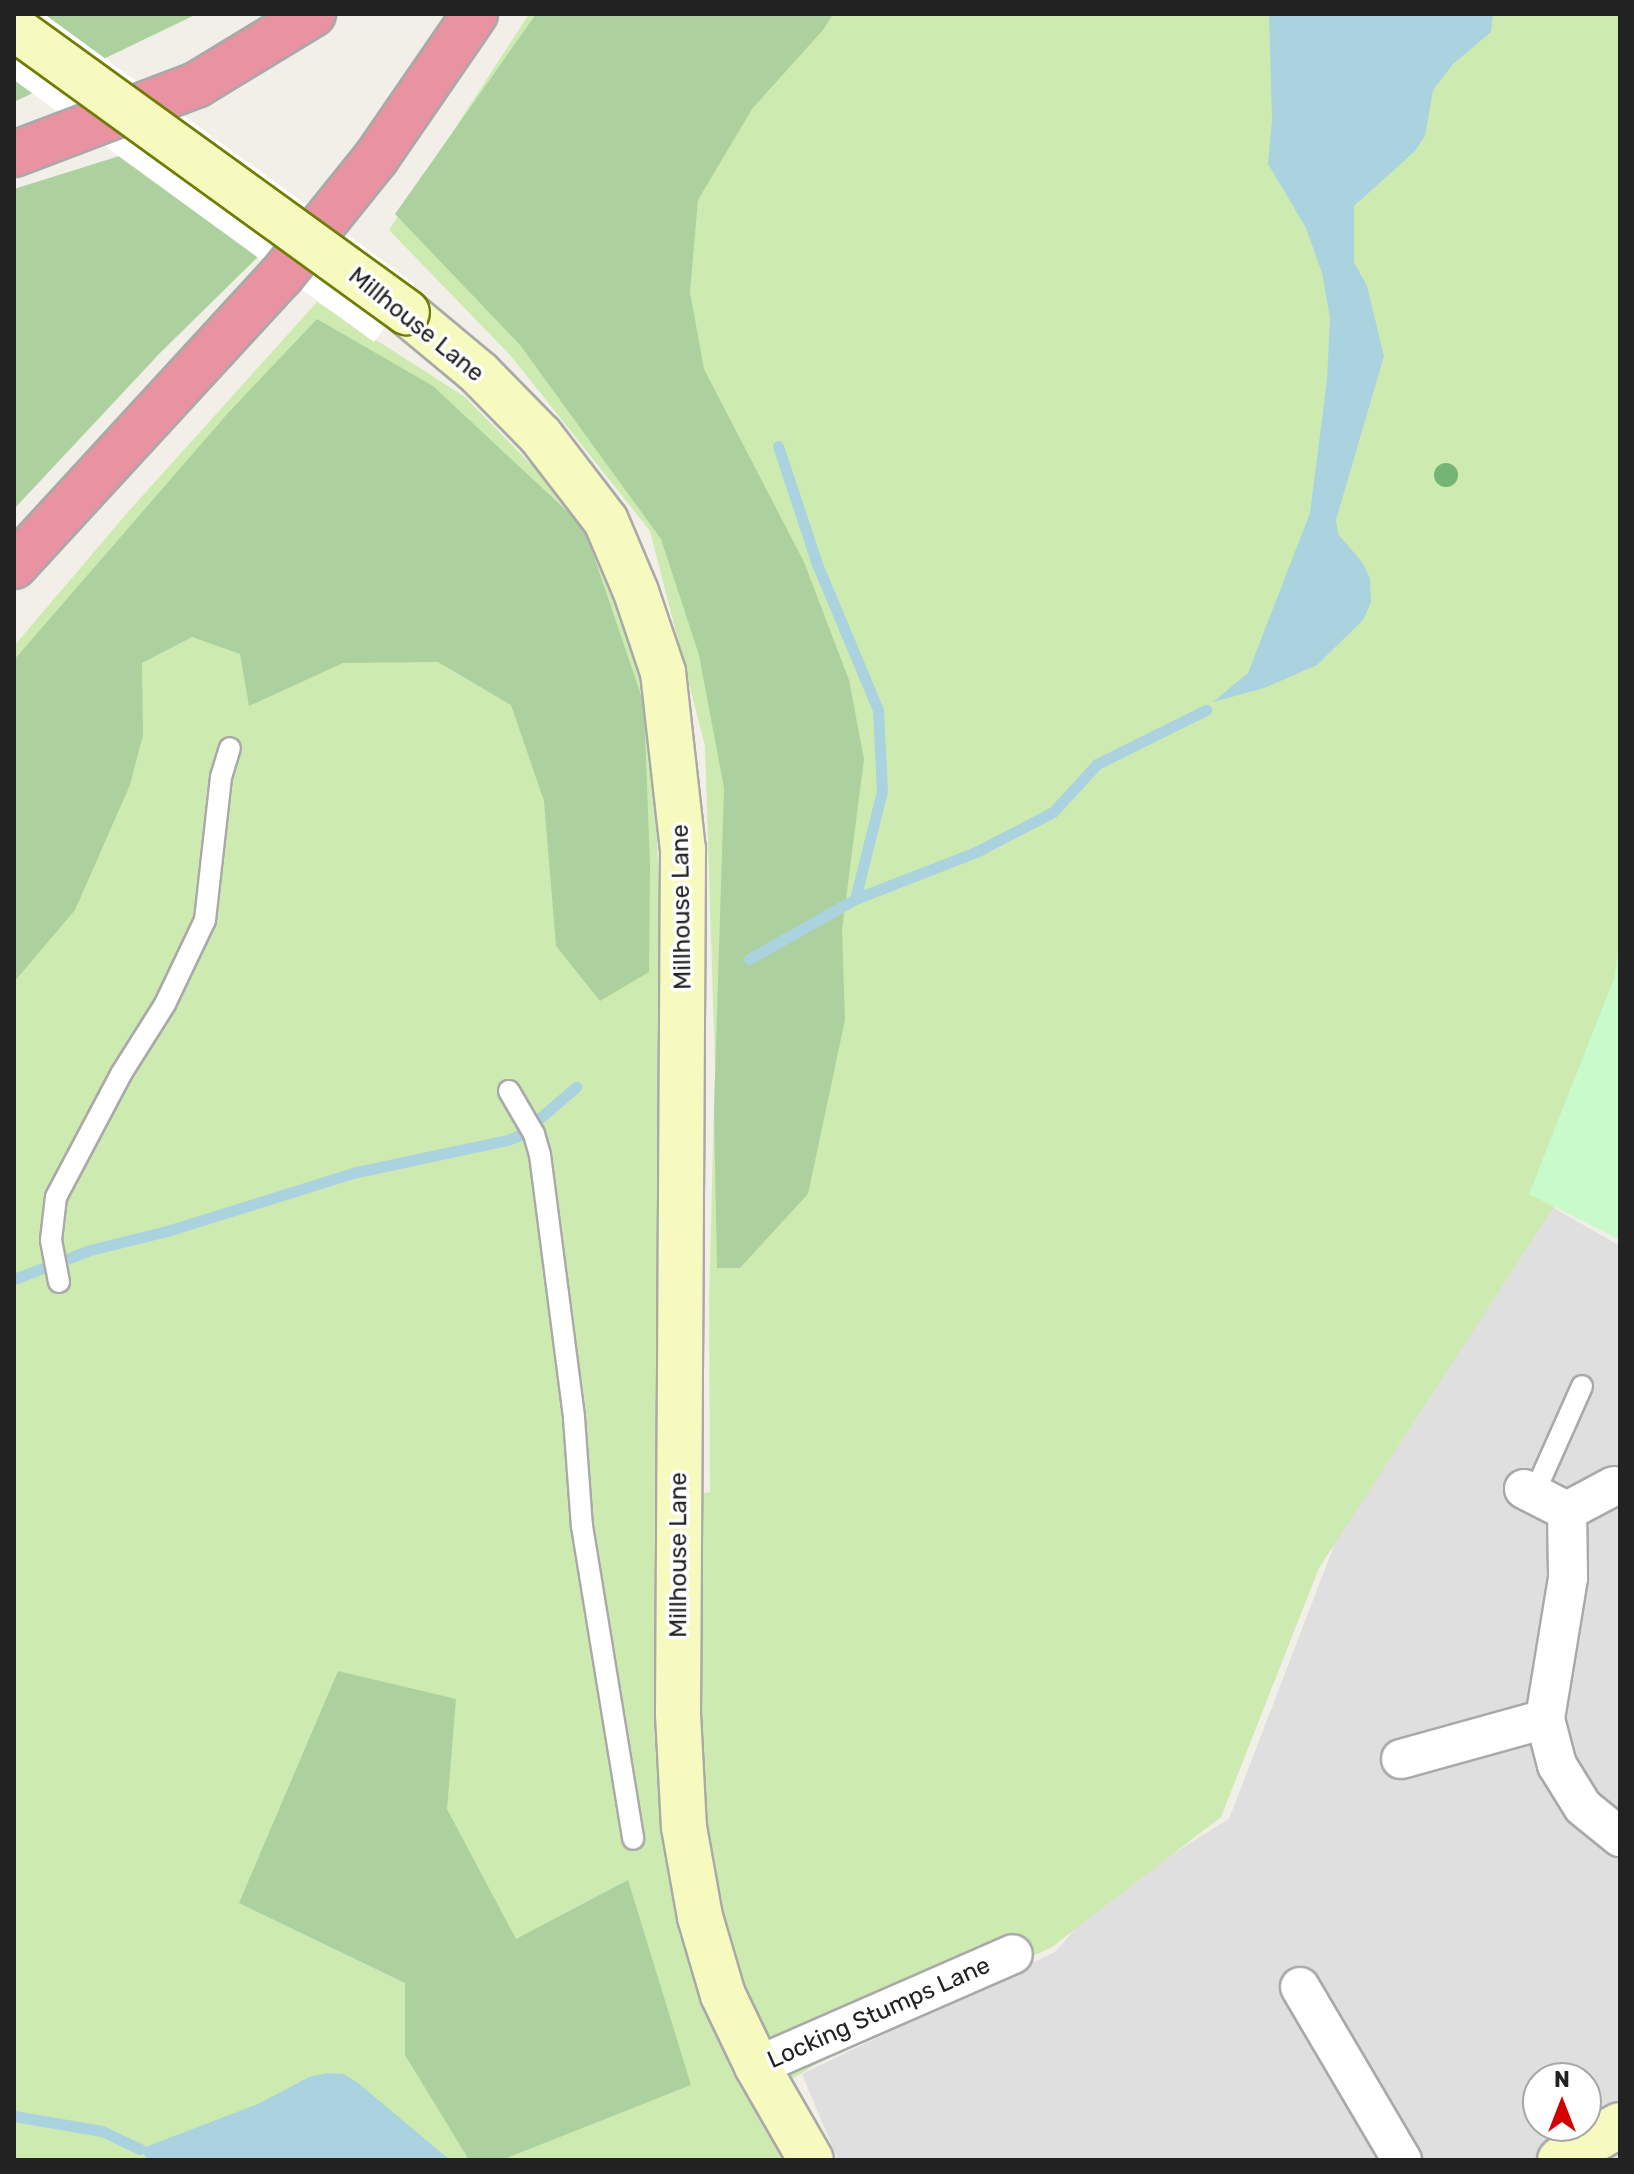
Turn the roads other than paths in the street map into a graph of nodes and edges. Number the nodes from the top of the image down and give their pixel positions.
1 (313, 14) edge
2 (475, 14) edge
3 (14, 28) edge
4 (14, 154) edge
5 (14, 566) edge
6 (230, 748) dead end
7 (509, 1091) dead end
8 (58, 1280) dead end
9 (1582, 1386) dead end
10 (1614, 1486) dead end
11 (1542, 1498) junction
12 (1545, 1719) junction
13 (1401, 1759) dead end
14 (1620, 1837) edge
15 (633, 1839) dead end
16 (1013, 1954) dead end
17 (1300, 1987) dead end
18 (757, 2066) junction
19 (1620, 2125) edge
20 (811, 2160) edge
21 (1402, 2160) edge
22 (1560, 2160) edge

1 - 4 highway
2 - 5 highway
3 - 18 street, Millhouse Lane, bridge
6 - 8 lane
7 - 15 lane
9 - 11 lane
10 - 11 street
11 - 12 street
12 - 13 street
12 - 14 street
16 - 18 street, Locking Stumps Lane
17 - 21 street
18 - 20 street, Locking Stumps Lane
19 - 22 street

